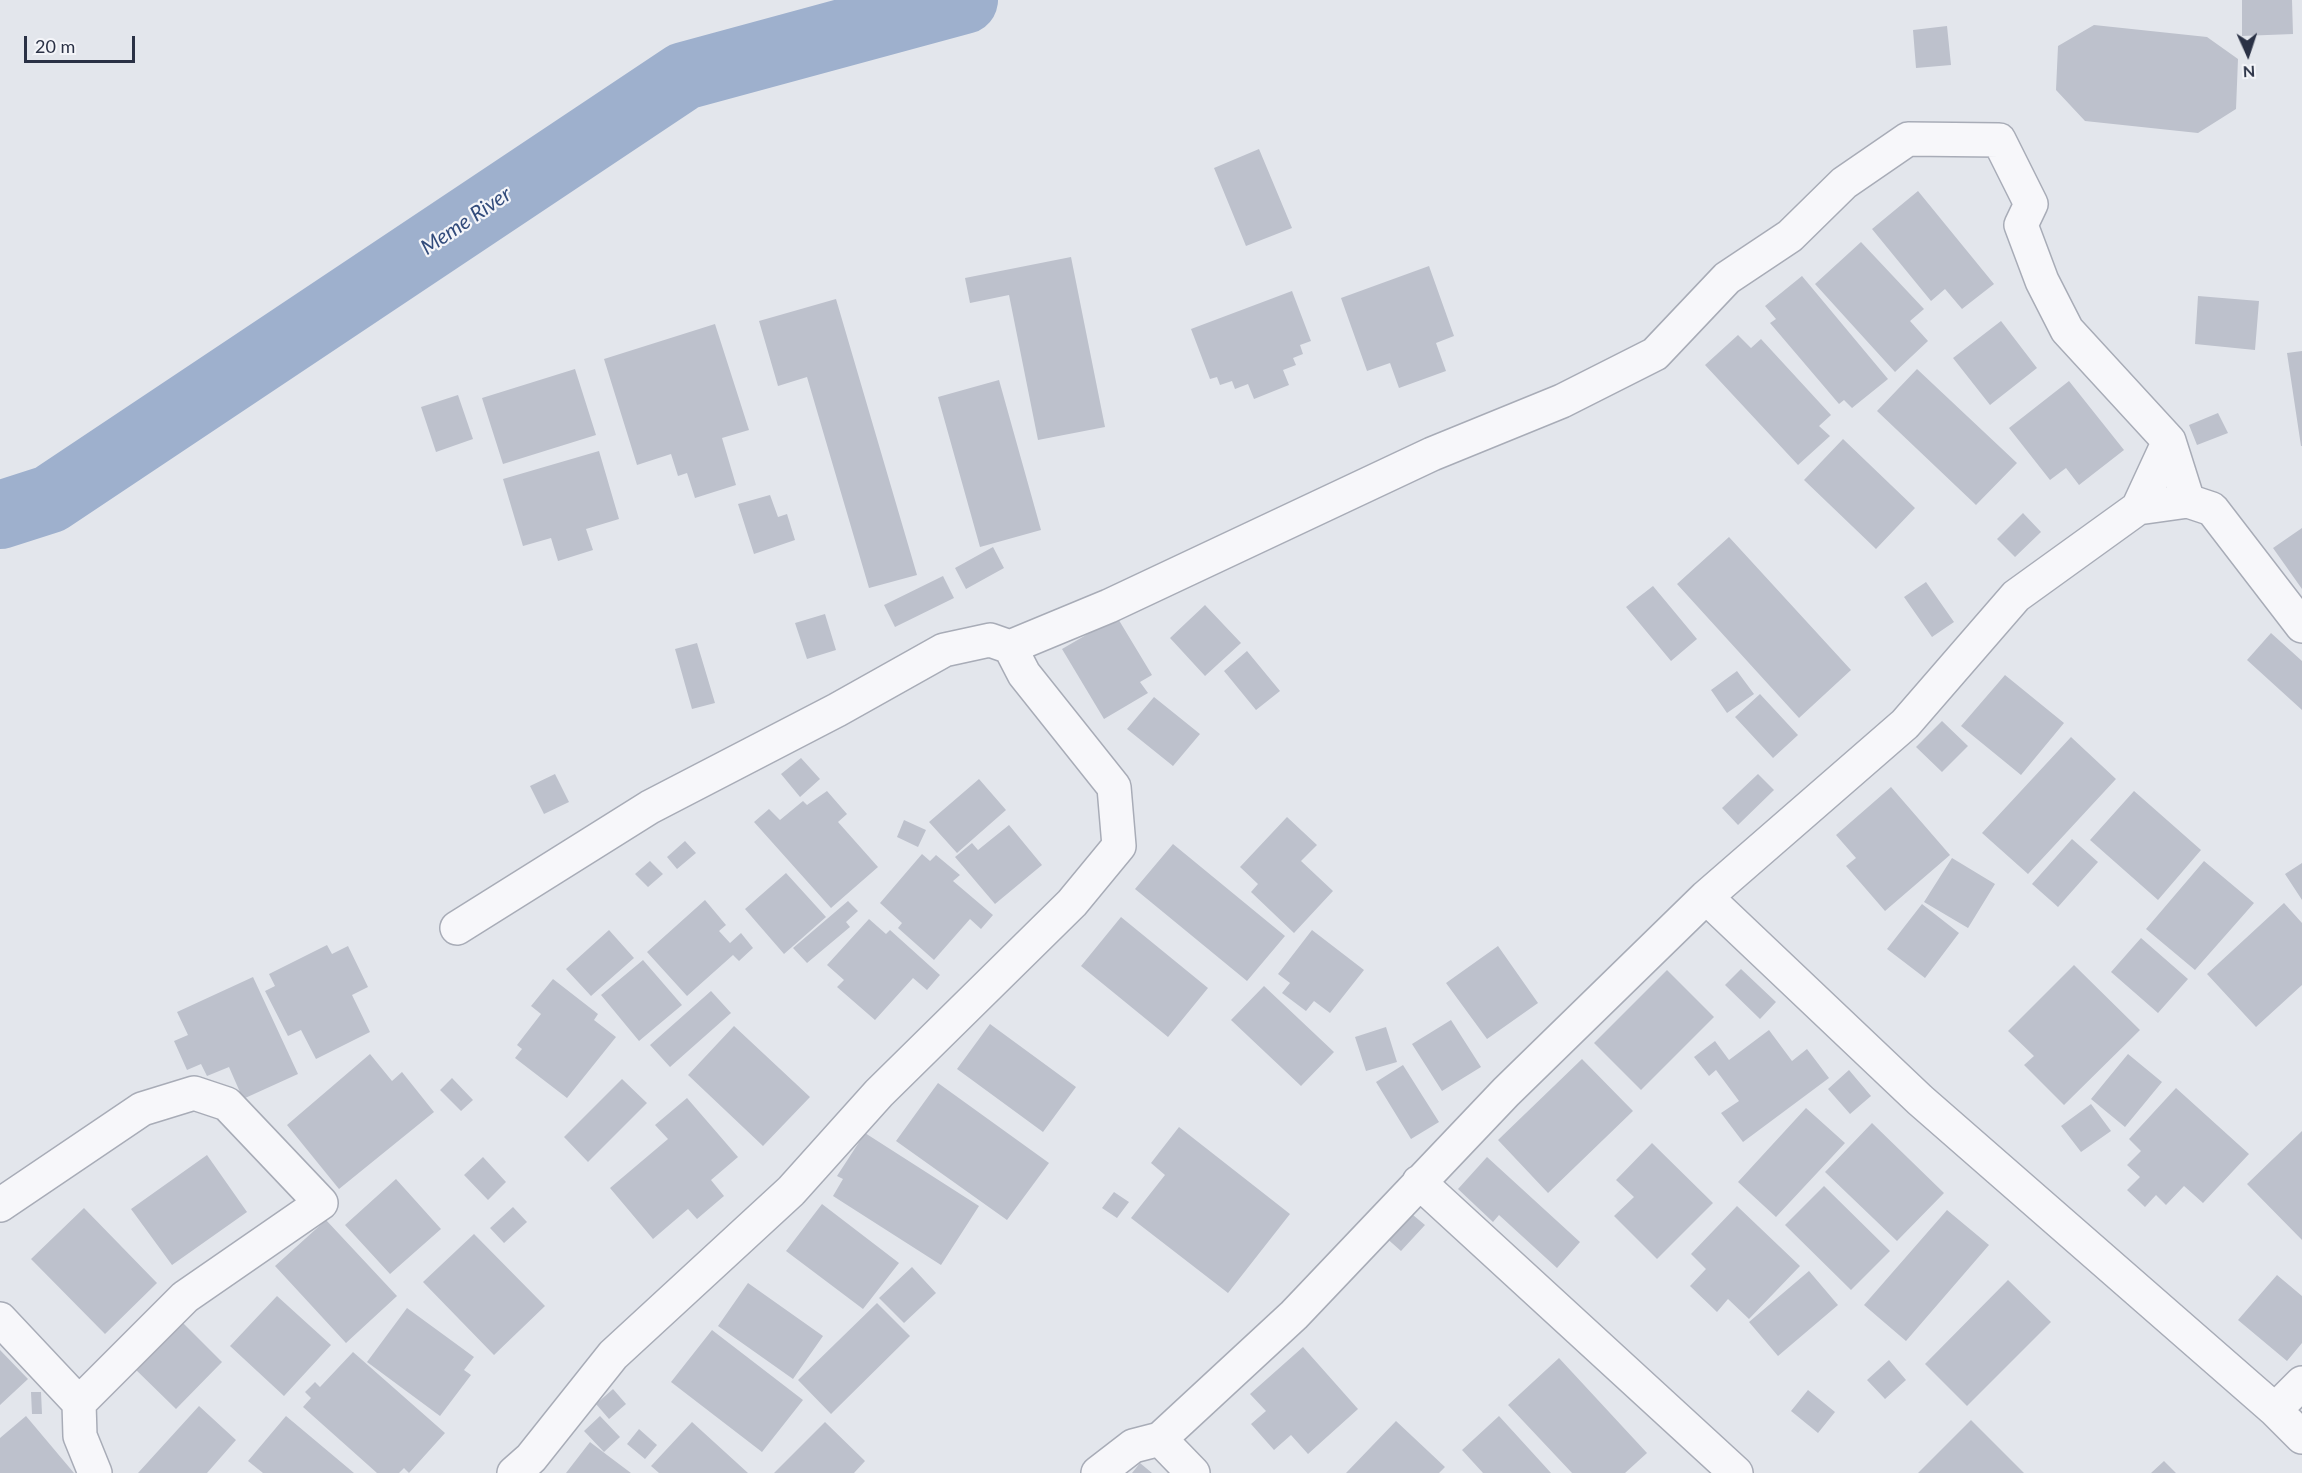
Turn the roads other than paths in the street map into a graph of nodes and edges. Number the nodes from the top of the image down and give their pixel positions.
1 (2169, 441) junction
2 (2188, 501) junction
3 (2138, 508) junction
4 (2302, 626) edge
5 (1010, 647) junction
6 (1706, 897) junction
7 (457, 928) dead end
8 (1419, 1182) junction
9 (0, 1205) edge
10 (0, 1319) edge
11 (2302, 1383) edge
12 (79, 1403) junction
13 (2275, 1410) junction
14 (2302, 1437) edge
15 (1160, 1438) junction
16 (95, 1473) edge
17 (514, 1473) edge
18 (1098, 1473) edge
19 (1193, 1473) edge
20 (1737, 1473) edge

1 - 2 street
1 - 3 street
1 - 5 street
2 - 3 street
2 - 4 street
3 - 6 street
5 - 7 street
5 - 17 street
6 - 8 street
6 - 13 street
8 - 15 street
8 - 20 street
9 - 12 street
10 - 12 street
11 - 13 street
12 - 16 street
13 - 14 street
15 - 18 street
15 - 19 street

